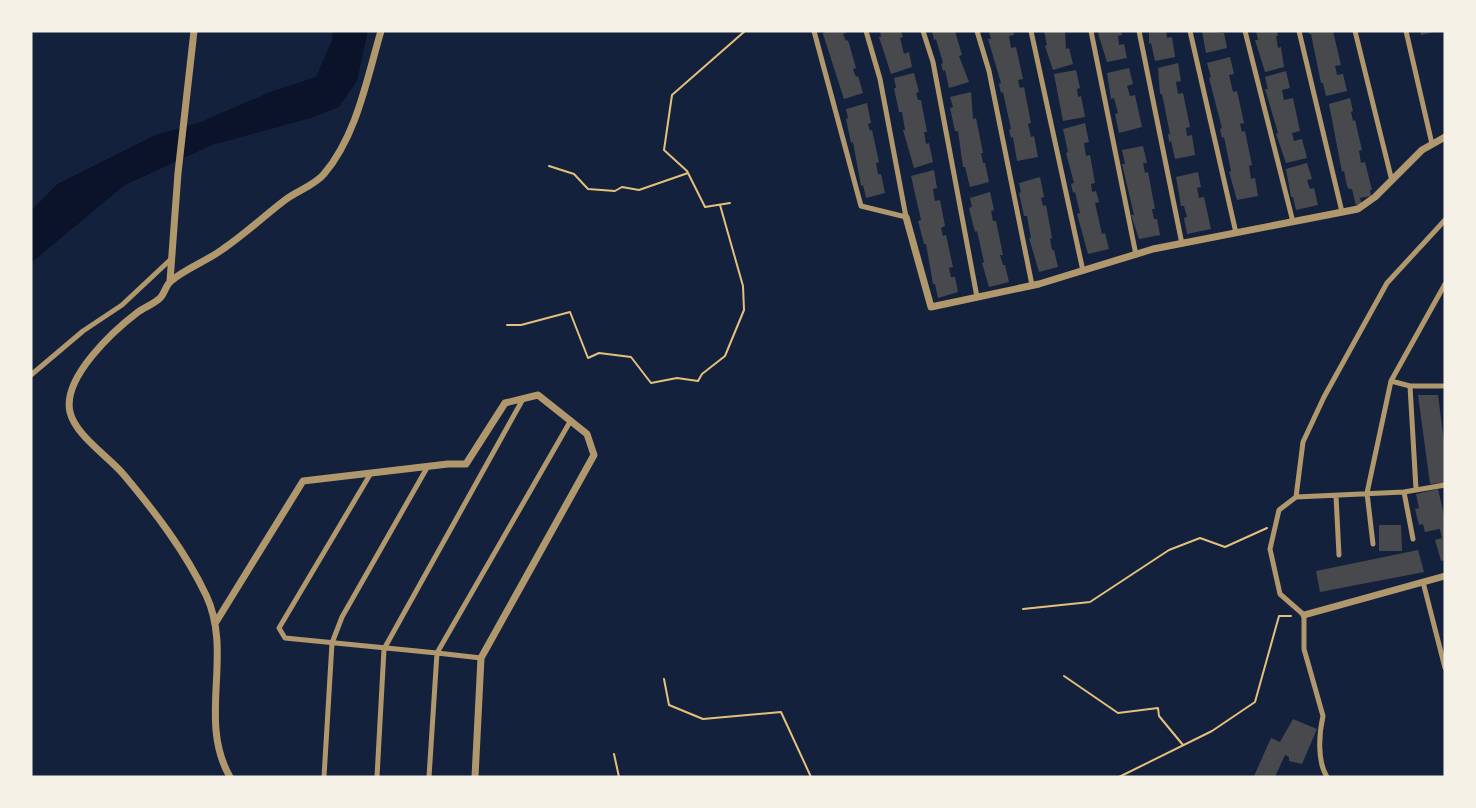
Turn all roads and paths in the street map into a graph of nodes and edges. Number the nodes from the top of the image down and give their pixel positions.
1 (194, 31) edge
2 (381, 31) edge
3 (745, 31) edge
4 (814, 31) edge
5 (866, 31) edge
6 (923, 31) edge
7 (977, 31) edge
8 (1031, 31) edge
9 (1091, 31) edge
10 (1139, 31) edge
11 (1190, 31) edge
12 (1245, 31) edge
13 (1299, 31) edge
14 (1355, 31) edge
15 (1406, 31) edge
16 (1445, 137) edge
17 (1432, 144) junction
18 (548, 166) dead end
19 (688, 172) junction
20 (1392, 181) junction
21 (730, 203) dead end
22 (720, 205) junction
23 (1342, 212) junction
24 (906, 217) junction
25 (1445, 220) edge
26 (1293, 222) junction
27 (1236, 233) junction
28 (1182, 244) junction
29 (1136, 255) junction
30 (170, 260) junction
31 (1083, 271) junction
32 (170, 281) junction
33 (1445, 284) edge
34 (1032, 286) junction
35 (977, 297) junction
36 (507, 325) dead end
37 (31, 375) edge
38 (1391, 381) junction
39 (1410, 386) junction
40 (1444, 386) edge
41 (1445, 394) edge
42 (524, 398) junction
43 (571, 420) junction
44 (428, 466) junction
45 (371, 473) junction
46 (1445, 485) edge
47 (1416, 489) junction
48 (1404, 492) junction
49 (1366, 493) junction
50 (1336, 496) junction
51 (1296, 497) junction
52 (1276, 523) junction
53 (1413, 539) dead end
54 (1373, 544) dead end
55 (1339, 556) dead end
56 (1445, 576) edge
57 (1423, 582) junction
58 (1023, 610) dead end
59 (1304, 615) junction
60 (216, 622) junction
61 (332, 643) junction
62 (384, 649) junction
63 (437, 653) junction
64 (481, 658) junction
65 (1445, 668) edge
66 (1064, 676) dead end
67 (664, 679) dead end
68 (1183, 746) junction
69 (614, 754) dead end
70 (230, 777) edge
71 (324, 777) edge
72 (377, 777) edge
73 (429, 777) edge
74 (475, 777) edge
75 (619, 777) edge
76 (811, 777) edge
77 (1119, 777) edge
78 (1326, 777) edge

1 - 30 street
2 - 32 street
3 - 19 path
4 - 24 street
5 - 24 street
6 - 35 street
7 - 34 street
8 - 31 street
9 - 29 street
10 - 28 street
11 - 27 street
12 - 26 street
13 - 23 street
14 - 20 street
15 - 17 street
16 - 17 street
17 - 20 street
18 - 19 path
19 - 22 path
20 - 23 street
21 - 22 path
22 - 36 path
23 - 26 street
24 - 35 street
25 - 51 street
26 - 27 street
27 - 28 street
28 - 29 street
29 - 31 street
30 - 32 street
30 - 37 street
31 - 34 street
32 - 60 street
33 - 38 street
34 - 35 street
38 - 39 street
38 - 49 street
39 - 40 street
39 - 47 street
40 - 41 street
42 - 43 street
42 - 44 street
42 - 62 street
43 - 63 street
43 - 64 street
44 - 45 street
44 - 61 street
45 - 60 street
45 - 61 street
46 - 47 street
47 - 48 street
48 - 49 street
48 - 53 street
49 - 50 street
49 - 54 street
50 - 51 street
50 - 55 street
51 - 52 street
52 - 58 path
52 - 59 street
56 - 57 street
57 - 59 street
57 - 65 street
59 - 68 path
59 - 78 street
60 - 70 street
61 - 62 street
61 - 71 street
62 - 63 street
62 - 72 street
63 - 64 street
63 - 73 street
64 - 74 street
66 - 68 path
67 - 76 path
68 - 77 path
69 - 75 path

